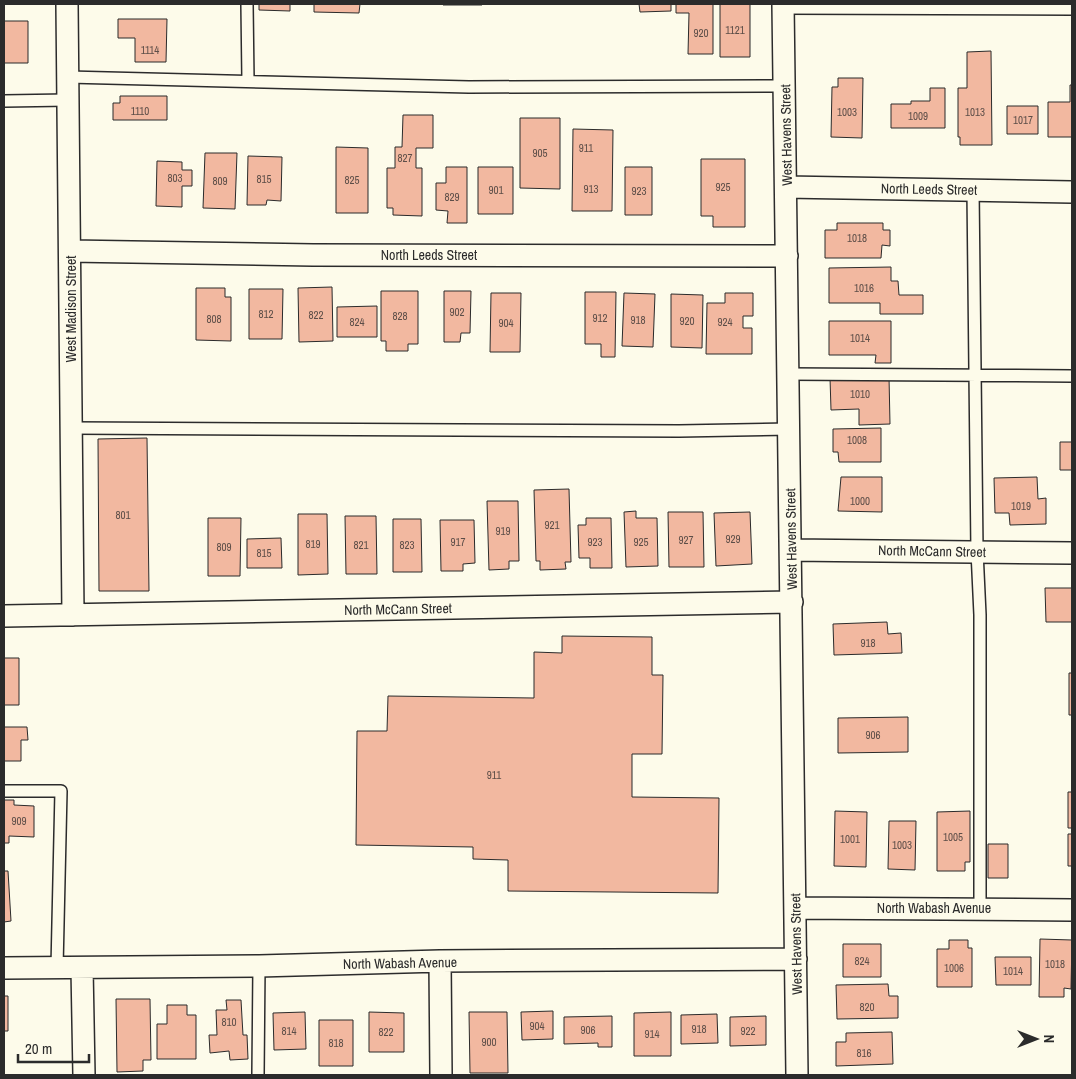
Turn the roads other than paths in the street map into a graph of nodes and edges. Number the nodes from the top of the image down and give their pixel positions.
1 (67, 4) edge
2 (247, 4) edge
3 (783, 6) edge
4 (1072, 9) edge
5 (68, 77) junction
6 (248, 81) junction
7 (785, 86) junction
8 (68, 100) junction
9 (4, 101) edge
10 (786, 187) junction
11 (973, 190) junction
12 (1072, 192) edge
13 (70, 251) junction
14 (788, 256) junction
15 (789, 374) junction
16 (976, 375) junction
17 (1072, 376) edge
18 (72, 428) junction
19 (790, 429) junction
20 (791, 550) junction
21 (977, 551) junction
22 (1072, 553) edge
23 (792, 602) junction
24 (73, 615) junction
25 (4, 616) edge
26 (4, 791) edge
27 (796, 908) junction
28 (980, 908) junction
29 (1072, 910) edge
30 (796, 959) junction
31 (440, 961) junction
32 (259, 966) junction
33 (57, 967) junction
34 (4, 968) edge
35 (82, 968) junction
36 (84, 1075) edge
37 (258, 1075) edge
38 (441, 1075) edge
39 (797, 1075) edge

1 - 5 street, West Madison Street
2 - 6 lane
3 - 4 lane
3 - 7 street, West Havens Street
5 - 6 lane
5 - 8 street, West Madison Street
6 - 7 lane
7 - 10 street, West Havens Street
8 - 9 lane
8 - 13 street, West Madison Street
10 - 11 street, North Leeds Street
10 - 14 street, West Havens Street
11 - 12 street, North Leeds Street
11 - 16 lane
13 - 14 street, North Leeds Street
13 - 18 street, West Madison Street
14 - 15 street, West Havens Street
15 - 16 lane
15 - 19 street, West Havens Street
16 - 17 lane
16 - 21 lane
18 - 19 lane
18 - 24 street, West Madison Street
19 - 20 street, West Havens Street
20 - 21 street, North McCann Street
20 - 23 street, West Havens Street
21 - 22 street, North McCann Street
21 - 28 lane
23 - 24 street, North McCann Street
23 - 27 street, West Havens Street
24 - 25 street, North McCann Street
26 - 33 lane
27 - 28 street, North Wabash Avenue
27 - 30 street, West Havens Street
28 - 29 street, North Wabash Avenue
30 - 31 street, North Wabash Avenue
30 - 39 street, West Havens Street
31 - 32 street, North Wabash Avenue
31 - 38 street
32 - 35 street, North Wabash Avenue
32 - 37 lane
33 - 34 street, North Wabash Avenue
33 - 35 street, North Wabash Avenue
35 - 36 street

